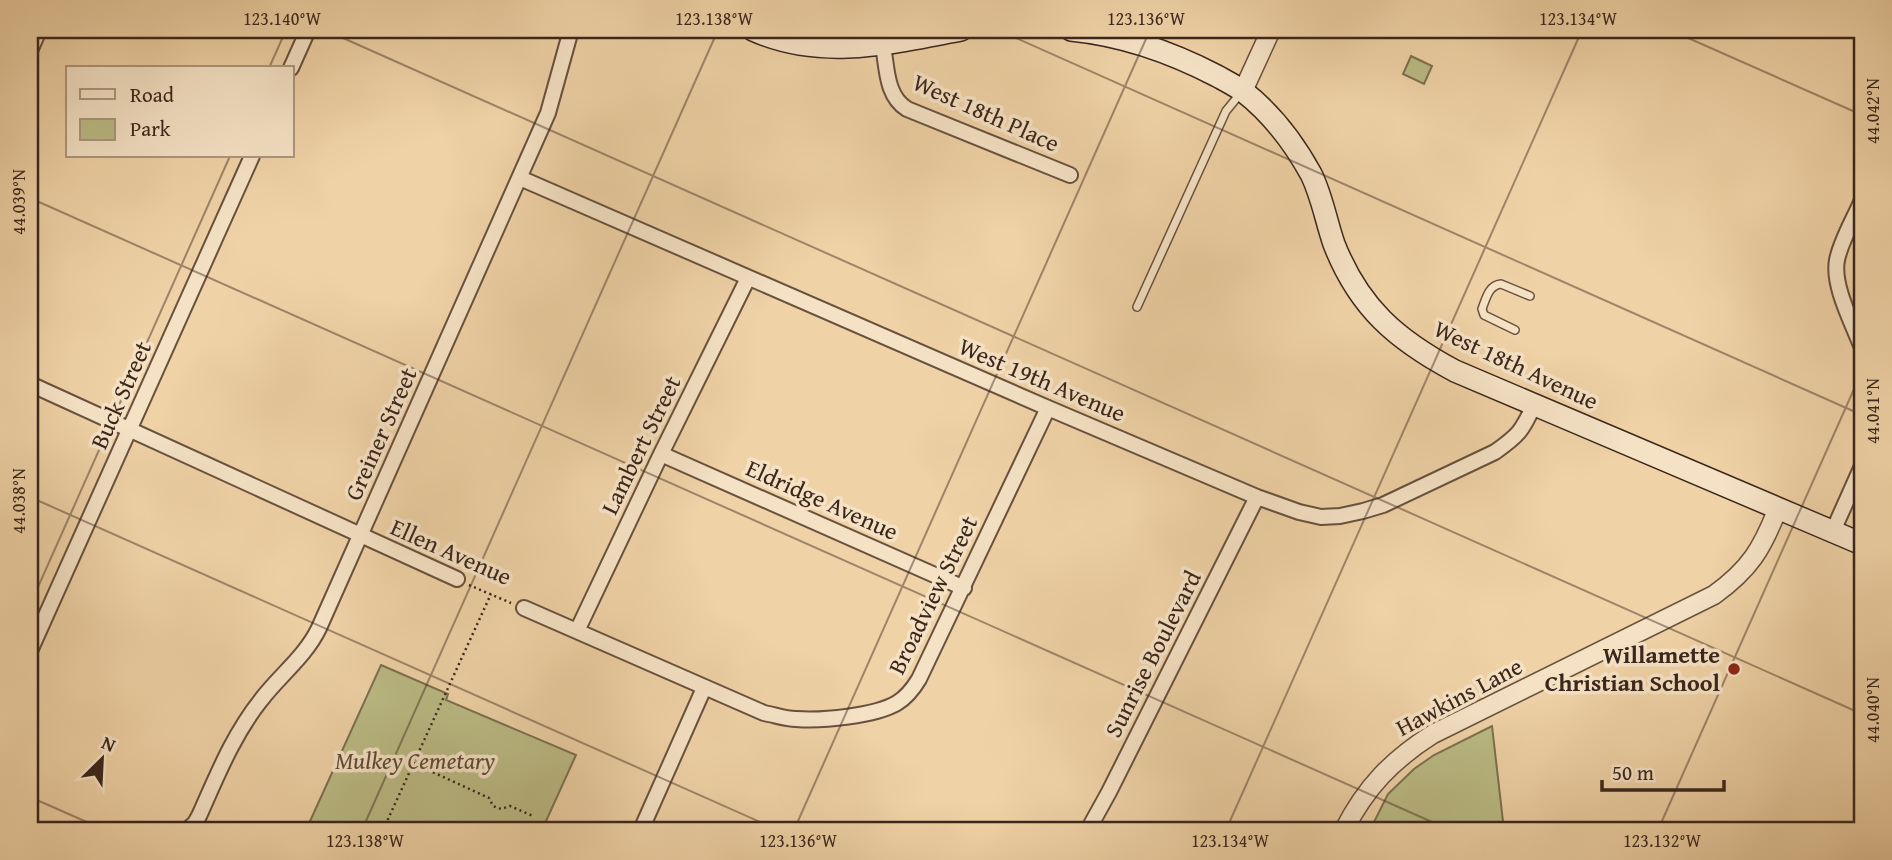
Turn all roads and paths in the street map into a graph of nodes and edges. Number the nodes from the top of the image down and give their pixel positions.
1 (39, 30) edge
2 (308, 30) edge
3 (571, 30) edge
4 (753, 30) edge
5 (961, 30) edge
6 (1071, 30) edge
7 (1271, 30) edge
8 (883, 45) junction
9 (30, 51) edge
10 (292, 66) edge
11 (1243, 91) junction
12 (251, 158) edge
13 (1070, 175) dead end
14 (520, 178) junction
15 (1862, 200) edge
16 (748, 278) junction
17 (1530, 296) dead end
18 (1137, 307) dead end
19 (1515, 330) dead end
20 (1862, 348) edge
21 (30, 384) edge
22 (1534, 405) junction
23 (1048, 408) junction
24 (131, 429) junction
25 (661, 454) junction
26 (1862, 466) edge
27 (1257, 497) junction
28 (1778, 508) junction
29 (1833, 531) junction
30 (360, 536) junction
31 (1862, 544) edge
32 (457, 579) joint
33 (964, 588) junction
34 (491, 594) junction
35 (524, 608) joint
36 (577, 631) junction
37 (30, 651) edge
38 (704, 688) junction
39 (413, 763) junction
40 (533, 816) dead end
41 (187, 830) edge
42 (383, 830) edge
43 (641, 830) edge
44 (1087, 830) edge
45 (1344, 830) edge

1 - 9 street
2 - 10 street
3 - 14 street, Greiner Street
4 - 8 main road
5 - 8 main road
6 - 11 main road, West 18th Avenue
7 - 11 street
8 - 13 street, West 18th Place
11 - 18 lane
11 - 22 main road, West 18th Avenue
12 - 24 street, Buck Street
14 - 16 street, West 19th Avenue
14 - 30 street, Greiner Street
15 - 20 street
16 - 23 street, West 19th Avenue
16 - 25 street, Lambert Street
17 - 19 lane
21 - 24 street, Ellen Avenue
22 - 27 street, West 19th Avenue
22 - 28 main road, West 18th Avenue
23 - 27 street, West 19th Avenue
23 - 33 street, Broadview Street
24 - 30 street, Ellen Avenue
24 - 37 street, Buck Street
25 - 33 street, Eldridge Avenue
25 - 36 street, Lambert Street
26 - 29 street
27 - 44 street, Sunrise Boulevard
28 - 29 main road, West 18th Avenue
28 - 45 street, Hawkins Lane
29 - 31 main road, West 18th Avenue
30 - 32 street, Ellen Avenue
30 - 41 street, Greiner Street
32 - 34 path, Ellen Avenue
33 - 38 street, Broadview Street
34 - 35 path, Ellen Avenue
34 - 39 path
35 - 36 street, Ellen Avenue
36 - 38 street, Ellen Avenue
38 - 43 street
39 - 40 path
39 - 42 path

